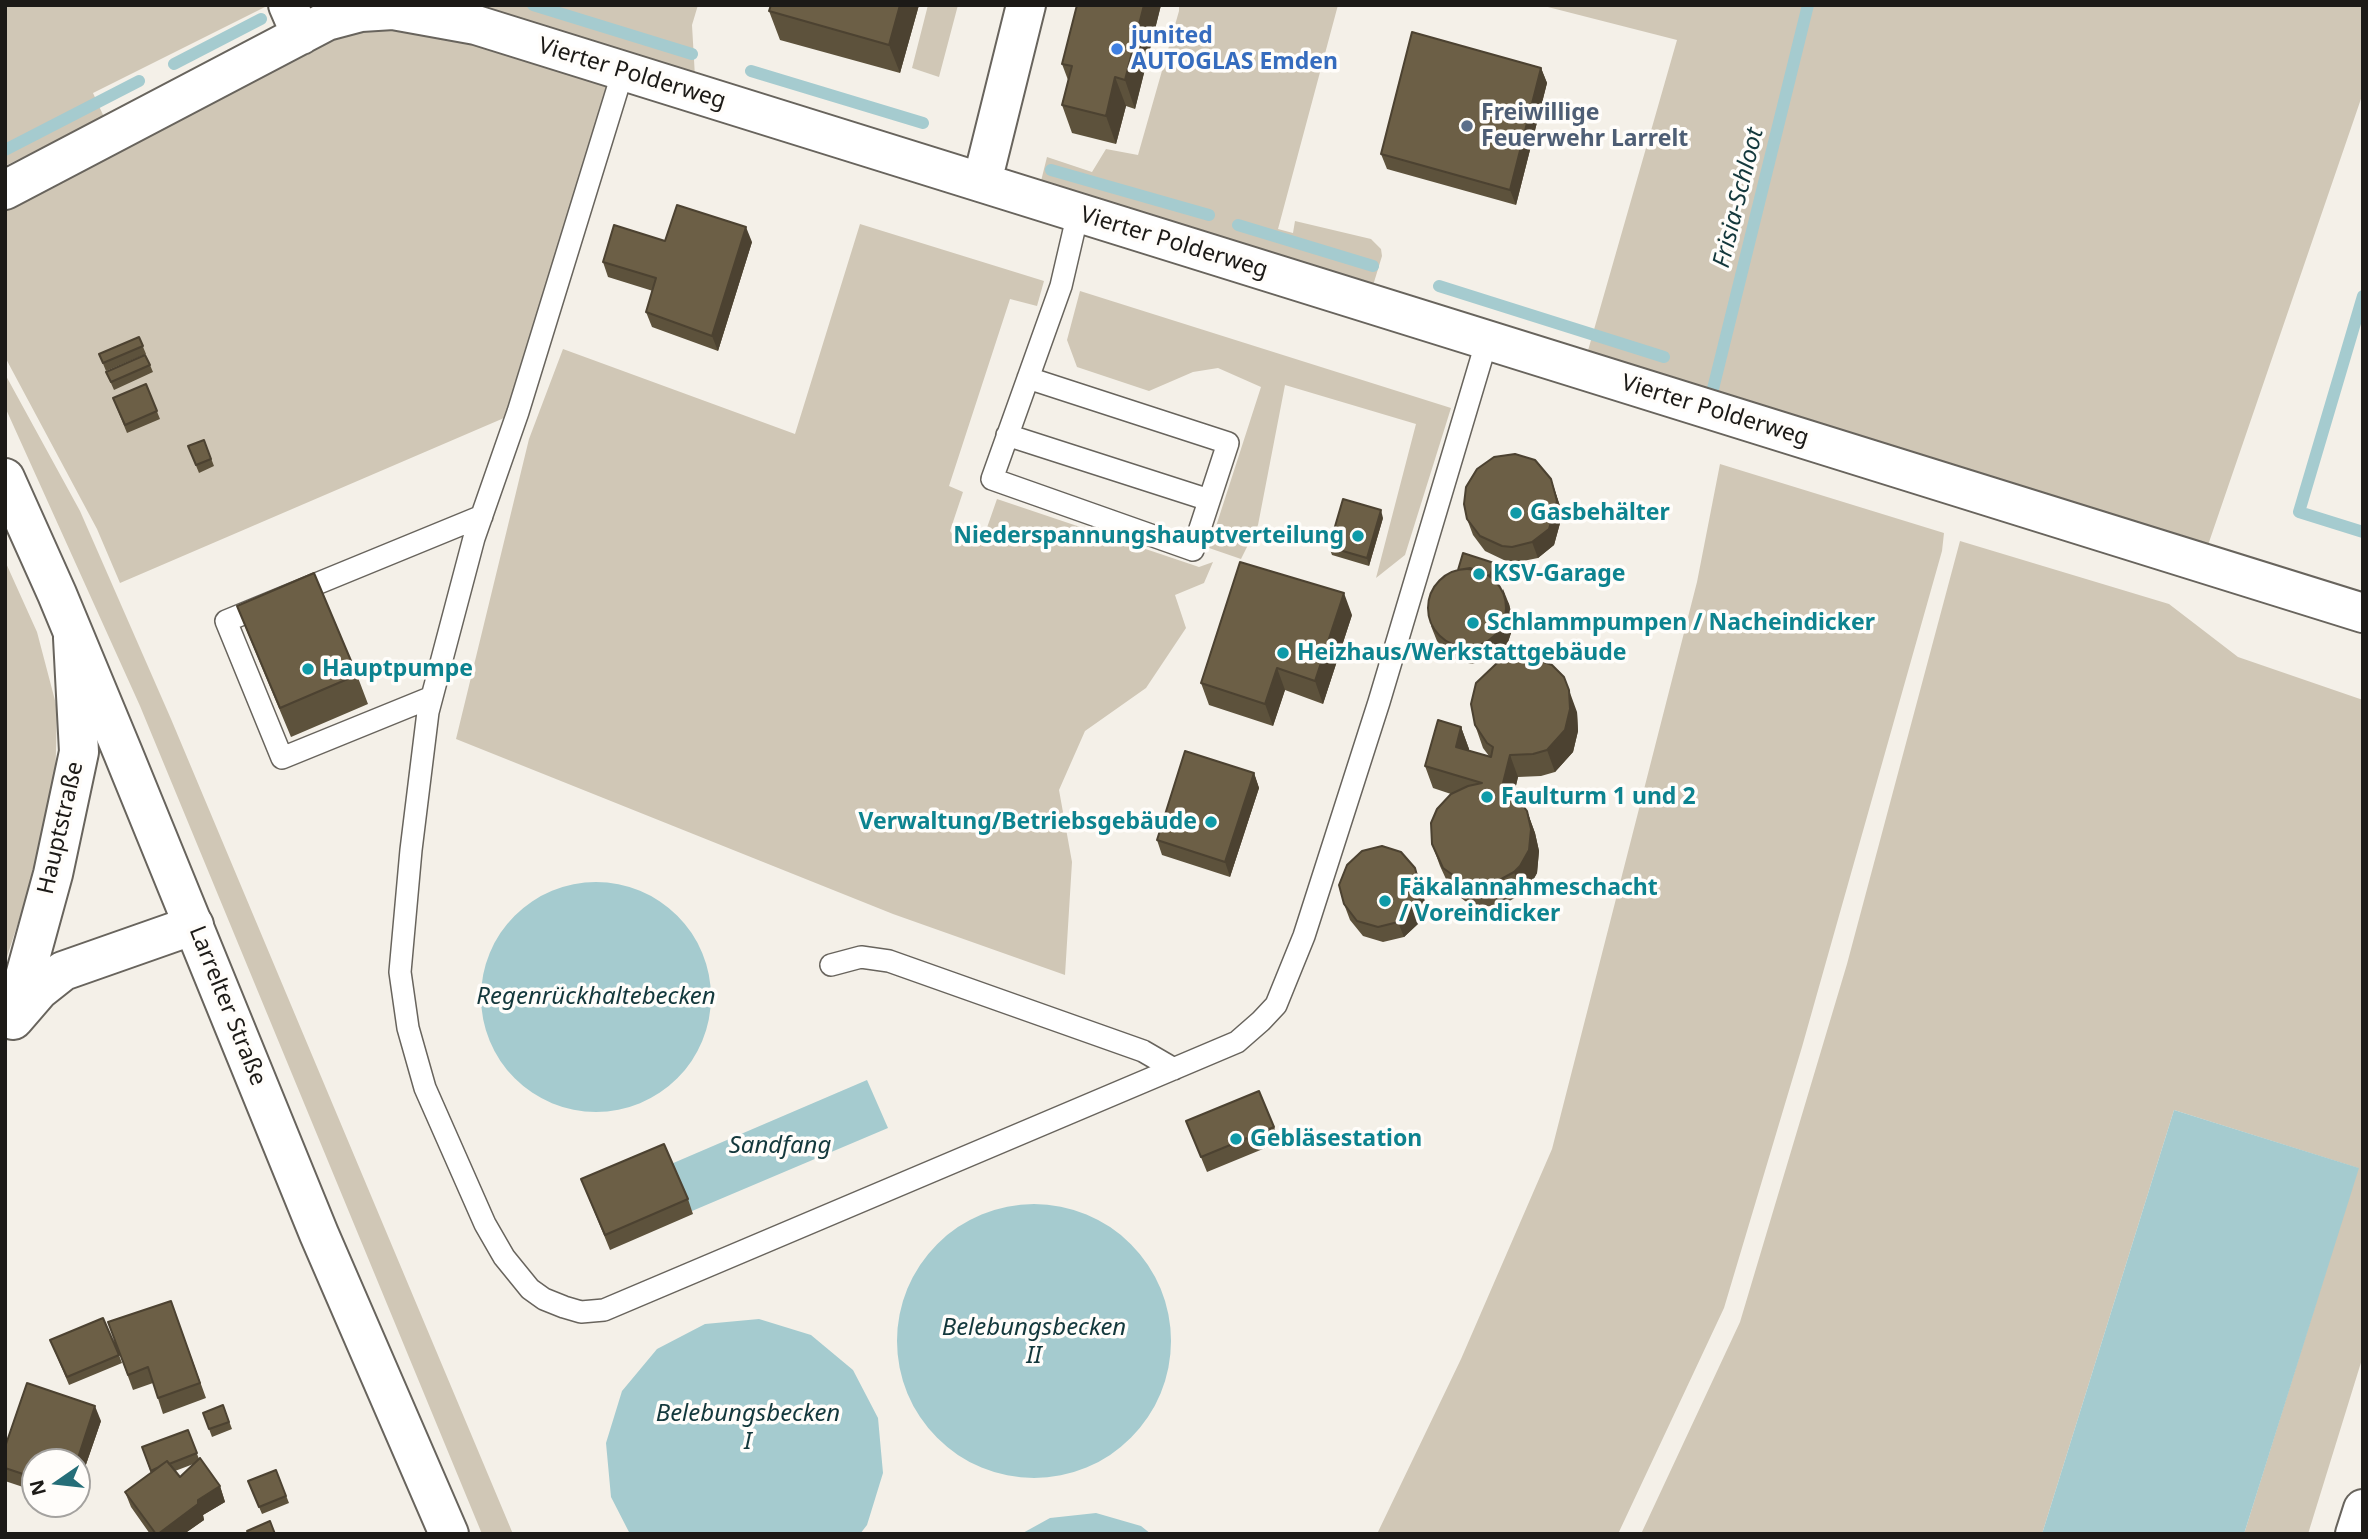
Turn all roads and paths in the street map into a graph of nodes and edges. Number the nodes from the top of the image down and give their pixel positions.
1 (1026, 5) edge
2 (294, 20) edge
3 (623, 71) junction
4 (982, 183) junction
5 (5, 190) edge
6 (1078, 213) junction
7 (1487, 340) junction
8 (1028, 378) junction
9 (1007, 436) junction
10 (5, 478) edge
11 (1209, 500) junction
12 (482, 516) junction
13 (2363, 613) edge
14 (73, 632) junction
15 (432, 697) junction
16 (194, 925) junction
17 (831, 965) dead end
18 (9, 1033) edge
19 (1174, 1069) junction
20 (2363, 1509) edge
21 (449, 1534) edge
22 (2355, 1534) edge

1 - 4 street
2 - 3 street, Vierter Polderweg
2 - 5 street, Vierter Polderweg
3 - 4 street, Vierter Polderweg
3 - 12 lane
4 - 6 street, Vierter Polderweg
6 - 7 street, Vierter Polderweg
6 - 8 lane
7 - 13 street, Vierter Polderweg
7 - 19 lane
8 - 9 lane
8 - 11 lane
9 - 11 lane
9 - 11 lane
10 - 14 street, Larrelter Straße
12 - 15 lane
12 - 15 lane
14 - 16 street, Larrelter Straße
14 - 18 street, Hauptstraße
15 - 19 lane
16 - 18 street, Hauptstraße
16 - 21 street, Larrelter Straße
17 - 19 lane
20 - 22 street

